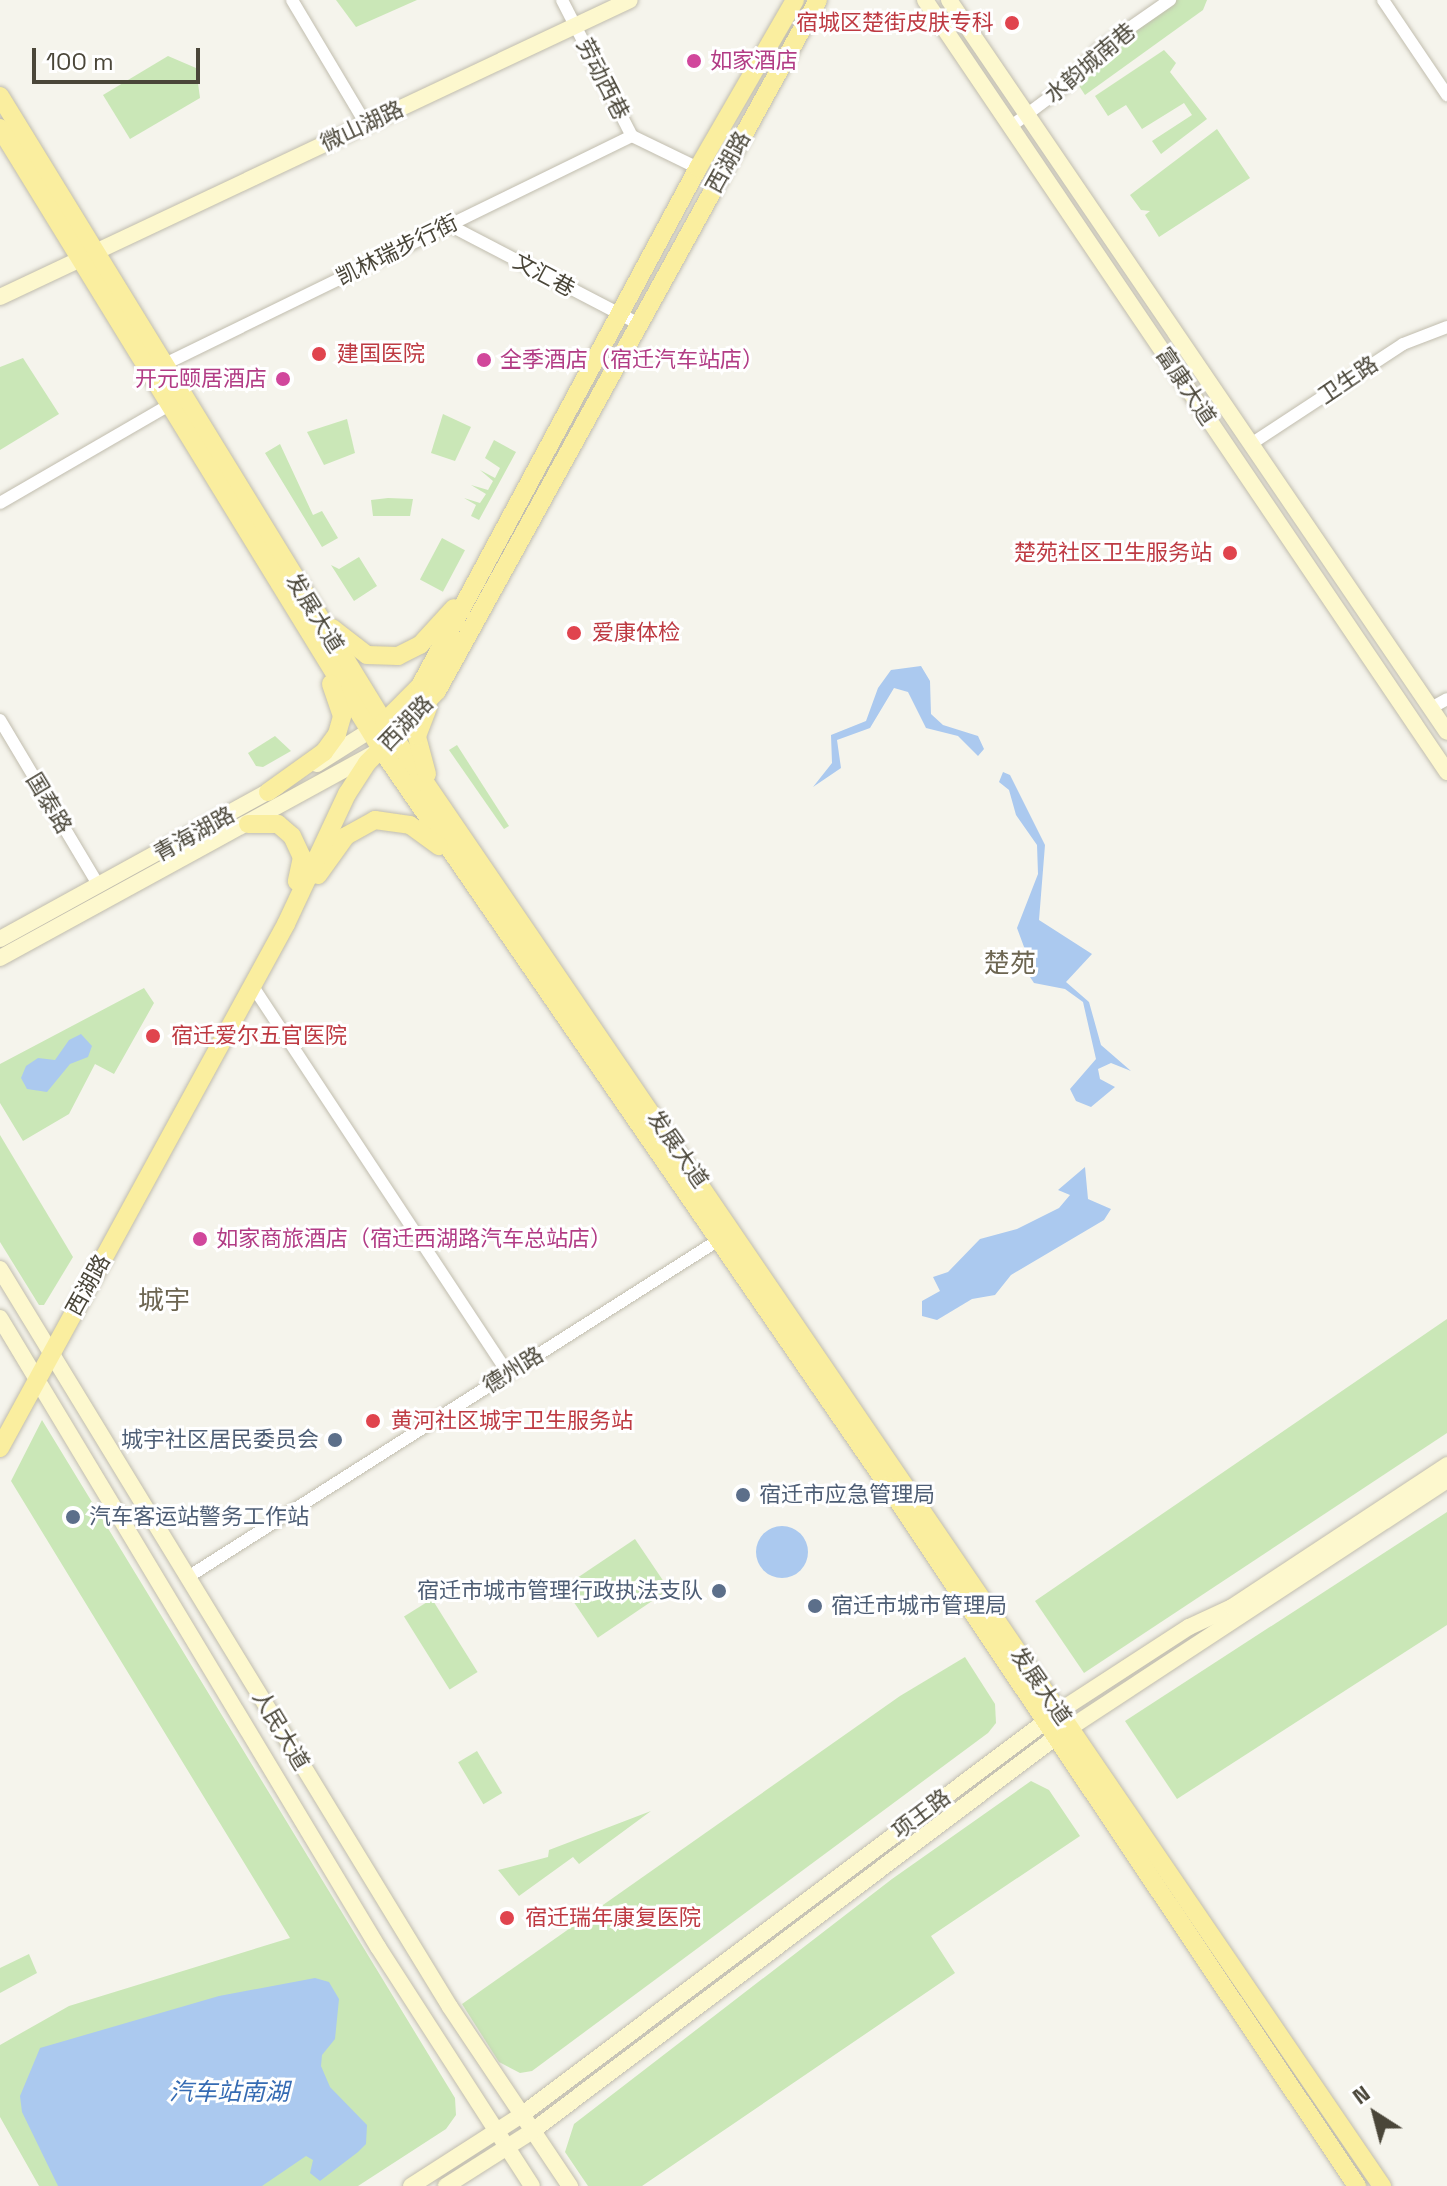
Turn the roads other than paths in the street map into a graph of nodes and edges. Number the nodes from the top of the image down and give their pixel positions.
1 (292, 0) edge
2 (562, 0) edge
3 (630, 0) edge
4 (795, 0) edge
5 (818, 0) edge
6 (925, 0) edge
7 (949, 0) edge
8 (1170, 0) edge
9 (1383, 0) edge
10 (576, 26) junction
11 (1447, 95) edge
12 (0, 96) edge
13 (1027, 114) junction
14 (366, 124) junction
15 (1010, 127) junction
16 (0, 128) edge
17 (632, 136) junction
18 (698, 168) junction
19 (449, 225) junction
20 (83, 254) junction
21 (0, 285) edge
22 (0, 297) edge
23 (619, 314) junction
24 (639, 324) junction
25 (1447, 327) edge
26 (1447, 334) edge
27 (163, 365) junction
28 (167, 406) junction
29 (1256, 445) junction
30 (0, 503) edge
31 (484, 567) junction
32 (305, 613) junction
33 (437, 691) junction
34 (1447, 699) edge
35 (1431, 708) junction
36 (0, 720) edge
37 (1447, 732) edge
38 (382, 735) junction
39 (1447, 772) edge
40 (431, 787) junction
41 (268, 792) junction
42 (248, 824) junction
43 (99, 886) junction
44 (478, 895) junction
45 (286, 924) junction
46 (0, 939) edge
47 (0, 958) edge
48 (252, 985) junction
49 (717, 1241) junction
50 (0, 1269) edge
51 (7, 1297) edge
52 (0, 1318) edge
53 (50, 1354) junction
54 (508, 1373) junction
55 (36, 1379) junction
56 (95, 1429) junction
57 (75, 1442) junction
58 (0, 1448) edge
59 (1447, 1465) edge
60 (1447, 1480) edge
61 (188, 1577) junction
62 (1057, 1724) junction
63 (520, 2116) junction
64 (531, 2132) junction
65 (494, 2133) junction
66 (505, 2149) junction
67 (411, 2186) edge
68 (446, 2186) edge
69 (532, 2186) edge
70 (570, 2186) edge
71 (1357, 2186) edge
72 (1382, 2186) edge

1 - 14 street
2 - 10 street, 劳动西巷
3 - 10 main road, 微山湖路
4 - 18 main road, 西湖路
5 - 24 main road, 西湖路
6 - 15 main road, 富康大道
7 - 13 main road, 富康大道
8 - 13 street, 水韵城南巷
9 - 11 street
10 - 14 main road, 微山湖路
10 - 17 street, 劳动西巷
12 - 20 main road, 发展大道
13 - 15 street, 水韵城南巷
13 - 29 main road, 富康大道
14 - 20 main road, 微山湖路
15 - 39 main road, 富康大道
16 - 20 main road, 发展大道
17 - 18 street, 劳动西巷
17 - 19 street, 凯林瑞步行街
18 - 23 main road, 西湖路
19 - 23 street, 文汇巷
19 - 27 street, 凯林瑞步行街
20 - 21 main road, 微山湖路
20 - 22 main road, 微山湖路
20 - 27 main road, 发展大道
20 - 28 main road, 发展大道
23 - 24 street, 文汇巷
23 - 31 main road, 西湖路
24 - 33 main road, 西湖路
25 - 29 street, 卫生路
26 - 29 street, 卫生路
27 - 32 main road, 发展大道
28 - 30 street
28 - 32 main road, 发展大道
29 - 35 main road, 富康大道
31 - 32 main road
31 - 38 main road, 西湖路
32 - 38 main road, 发展大道
32 - 41 main road
33 - 38 main road, 西湖路
33 - 40 main road
34 - 35 street
35 - 37 main road, 富康大道
36 - 43 street, 国泰路
38 - 40 main road, 发展大道
38 - 41 main road, 青海湖路
38 - 42 main road, 青海湖路
38 - 44 main road, 发展大道
38 - 45 main road, 西湖路
40 - 62 main road, 发展大道
41 - 43 main road, 青海湖路
42 - 45 main road
42 - 47 main road, 青海湖路
43 - 46 main road, 青海湖路
44 - 45 main road
44 - 49 main road, 发展大道
45 - 48 main road, 西湖路
48 - 53 main road, 西湖路
48 - 54 street
49 - 54 street, 德州路
49 - 62 main road, 发展大道
50 - 51 main road, 人民大道
51 - 53 main road, 人民大道
52 - 55 main road, 人民大道
53 - 55 main road, 西湖路
53 - 56 main road, 人民大道
54 - 61 street, 德州路
55 - 57 main road, 人民大道
55 - 58 main road, 西湖路
56 - 57 main road
56 - 61 main road, 人民大道
57 - 65 main road, 人民大道
59 - 62 main road, 项王路
60 - 62 main road, 项王路
61 - 63 main road, 人民大道
62 - 63 main road, 项王路
62 - 64 main road, 项王路
62 - 71 main road, 发展大道
62 - 72 main road, 发展大道
63 - 64 main road, 人民大道
63 - 65 main road, 项王路
64 - 66 main road, 项王路
64 - 70 main road, 人民大道
65 - 66 main road, 人民大道
65 - 67 main road, 项王路
66 - 68 main road, 项王路
66 - 69 main road, 人民大道

